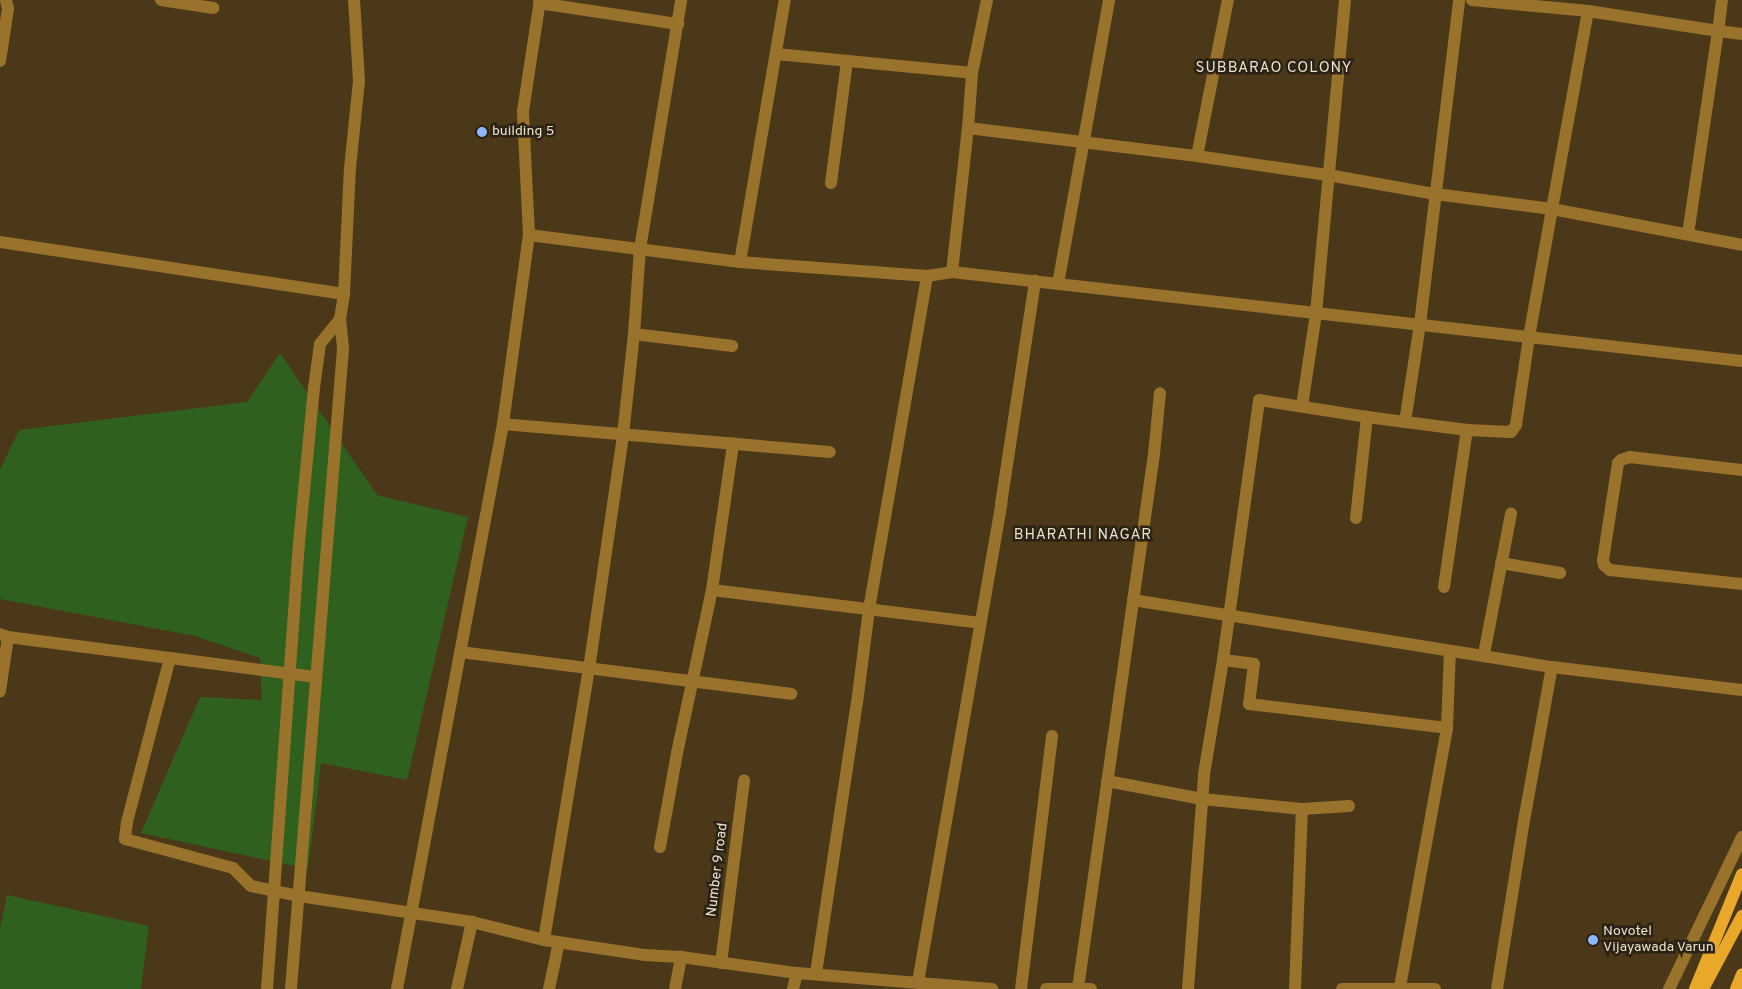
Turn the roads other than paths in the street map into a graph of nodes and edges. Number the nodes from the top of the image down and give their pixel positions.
1 (6, 0) edge
2 (162, 0) edge
3 (354, 0) edge
4 (680, 0) edge
5 (785, 0) edge
6 (987, 0) edge
7 (1109, 0) edge
8 (1228, 0) edge
9 (1345, 0) edge
10 (1459, 0) edge
11 (1472, 0) edge
12 (1722, 0) edge
13 (540, 2) edge
14 (213, 8) dead end
15 (1588, 12) junction
16 (678, 24) junction
17 (1718, 31) junction
18 (1742, 34) edge
19 (776, 54) junction
20 (0, 61) edge
21 (847, 61) junction
22 (972, 73) junction
23 (968, 128) junction
24 (1083, 142) junction
25 (1197, 156) junction
26 (1328, 175) junction
27 (831, 183) dead end
28 (1435, 194) junction
29 (1552, 209) junction
30 (1688, 234) junction
31 (529, 235) junction
32 (0, 242) edge
33 (1742, 245) edge
34 (640, 249) junction
35 (740, 262) junction
36 (952, 272) junction
37 (927, 276) junction
38 (1035, 281) junction
39 (1058, 284) junction
40 (344, 294) junction
41 (1316, 313) junction
42 (340, 318) junction
43 (1420, 324) junction
44 (634, 334) junction
45 (1528, 336) junction
46 (732, 346) dead end
47 (1742, 361) edge
48 (1160, 393) dead end
49 (1302, 406) junction
50 (1367, 417) junction
51 (1405, 422) junction
52 (503, 424) junction
53 (1467, 430) junction
54 (623, 435) junction
55 (733, 444) junction
56 (830, 452) dead end
57 (1742, 470) edge
58 (1511, 514) dead end
59 (1356, 518) dead end
60 (1501, 563) junction
61 (1560, 573) dead end
62 (1742, 584) edge
63 (1444, 587) dead end
64 (712, 590) junction
65 (1133, 600) junction
66 (869, 609) junction
67 (1229, 614) junction
68 (980, 624) junction
69 (4, 636) edge
70 (460, 652) junction
71 (1450, 652) junction
72 (1484, 654) junction
73 (170, 658) junction
74 (1223, 660) junction
75 (1552, 667) junction
76 (589, 669) junction
77 (291, 674) junction
78 (316, 677) junction
79 (692, 681) junction
80 (1742, 690) edge
81 (0, 692) edge
82 (791, 694) dead end
83 (1447, 728) junction
84 (1052, 736) dead end
85 (744, 780) dead end
86 (1107, 781) junction
87 (1202, 799) junction
88 (1349, 806) dead end
89 (1302, 809) junction
90 (1742, 837) edge
91 (660, 847) dead end
92 (1742, 874) edge
93 (273, 891) junction
94 (299, 896) junction
95 (411, 914) junction
96 (1742, 916) edge
97 (472, 922) junction
98 (544, 940) junction
99 (559, 942) junction
100 (681, 958) junction
101 (722, 963) junction
102 (797, 973) junction
103 (816, 973) junction
104 (1742, 974) edge
105 (918, 982) junction
106 (1400, 987) junction
107 (1078, 988) edge
108 (267, 989) edge
109 (291, 989) edge
110 (397, 989) edge
111 (458, 989) edge
112 (549, 989) edge
113 (675, 989) edge
114 (793, 989) edge
115 (992, 989) edge
116 (1021, 989) edge
117 (1053, 989) edge
118 (1091, 989) edge
119 (1188, 989) edge
120 (1295, 989) edge
121 (1342, 989) edge
122 (1435, 989) edge
123 (1497, 989) edge
124 (1669, 989) edge
125 (1695, 989) edge
126 (1702, 989) edge
127 (1736, 989) edge

1 - 20 street
2 - 14 street
3 - 40 street
4 - 16 street
5 - 19 street
6 - 22 street
7 - 24 street
8 - 25 street
9 - 26 street
10 - 28 street
11 - 15 street
12 - 17 street
13 - 16 street
13 - 31 street
15 - 17 street
15 - 29 street
16 - 34 street
17 - 18 street
17 - 30 street
19 - 21 street
19 - 35 street
21 - 22 street
21 - 27 street
22 - 23 street
23 - 24 street
23 - 36 street
24 - 25 street
24 - 39 street
25 - 26 street
26 - 28 street
26 - 41 street
28 - 29 street
28 - 43 street
29 - 30 street
29 - 45 street
30 - 33 street
31 - 34 street
31 - 52 street
32 - 40 street
34 - 35 street
34 - 44 street
35 - 37 street
36 - 37 street
36 - 38 street
37 - 66 street
38 - 39 street
38 - 68 street
39 - 41 street
40 - 42 street
41 - 43 street
41 - 49 street
42 - 77 street
42 - 78 street
43 - 45 street
43 - 51 street
44 - 46 street
44 - 54 street
45 - 47 street
45 - 53 street
48 - 65 street
49 - 50 street
49 - 67 street
50 - 51 street
50 - 59 street
51 - 53 street
52 - 54 street
52 - 70 street
53 - 63 street
54 - 55 street
54 - 76 street
55 - 56 street
55 - 64 street
57 - 62 street
58 - 60 street
60 - 61 street
60 - 72 street
64 - 66 street
64 - 79 street
65 - 67 street
65 - 86 street
66 - 68 street
66 - 103 street
67 - 71 street
67 - 74 street
68 - 105 street
69 - 73 street
69 - 81 street
70 - 76 street
70 - 95 street
71 - 72 street
71 - 83 street
72 - 75 street
73 - 77 street
73 - 93 street
74 - 83 street
74 - 87 street
75 - 80 street
75 - 123 street
76 - 79 street
76 - 98 street
77 - 78 street
77 - 93 street
78 - 94 street
79 - 82 street
79 - 91 street
83 - 106 street
84 - 116 street
85 - 101 street, Number 9 road
86 - 87 street
86 - 107 street
87 - 89 street
87 - 119 street
88 - 89 street
89 - 120 street
90 - 124 street
92 - 125 main road
93 - 94 street
93 - 108 street
94 - 95 street
94 - 109 street
95 - 97 street
95 - 110 street
96 - 126 main road
97 - 98 street
97 - 111 street
98 - 99 street
99 - 100 street
99 - 112 street
100 - 101 street
100 - 113 street
101 - 102 street
102 - 103 street
102 - 114 street
103 - 105 street
104 - 127 main road
105 - 115 street
106 - 121 street
106 - 122 street
107 - 117 street
107 - 118 street

